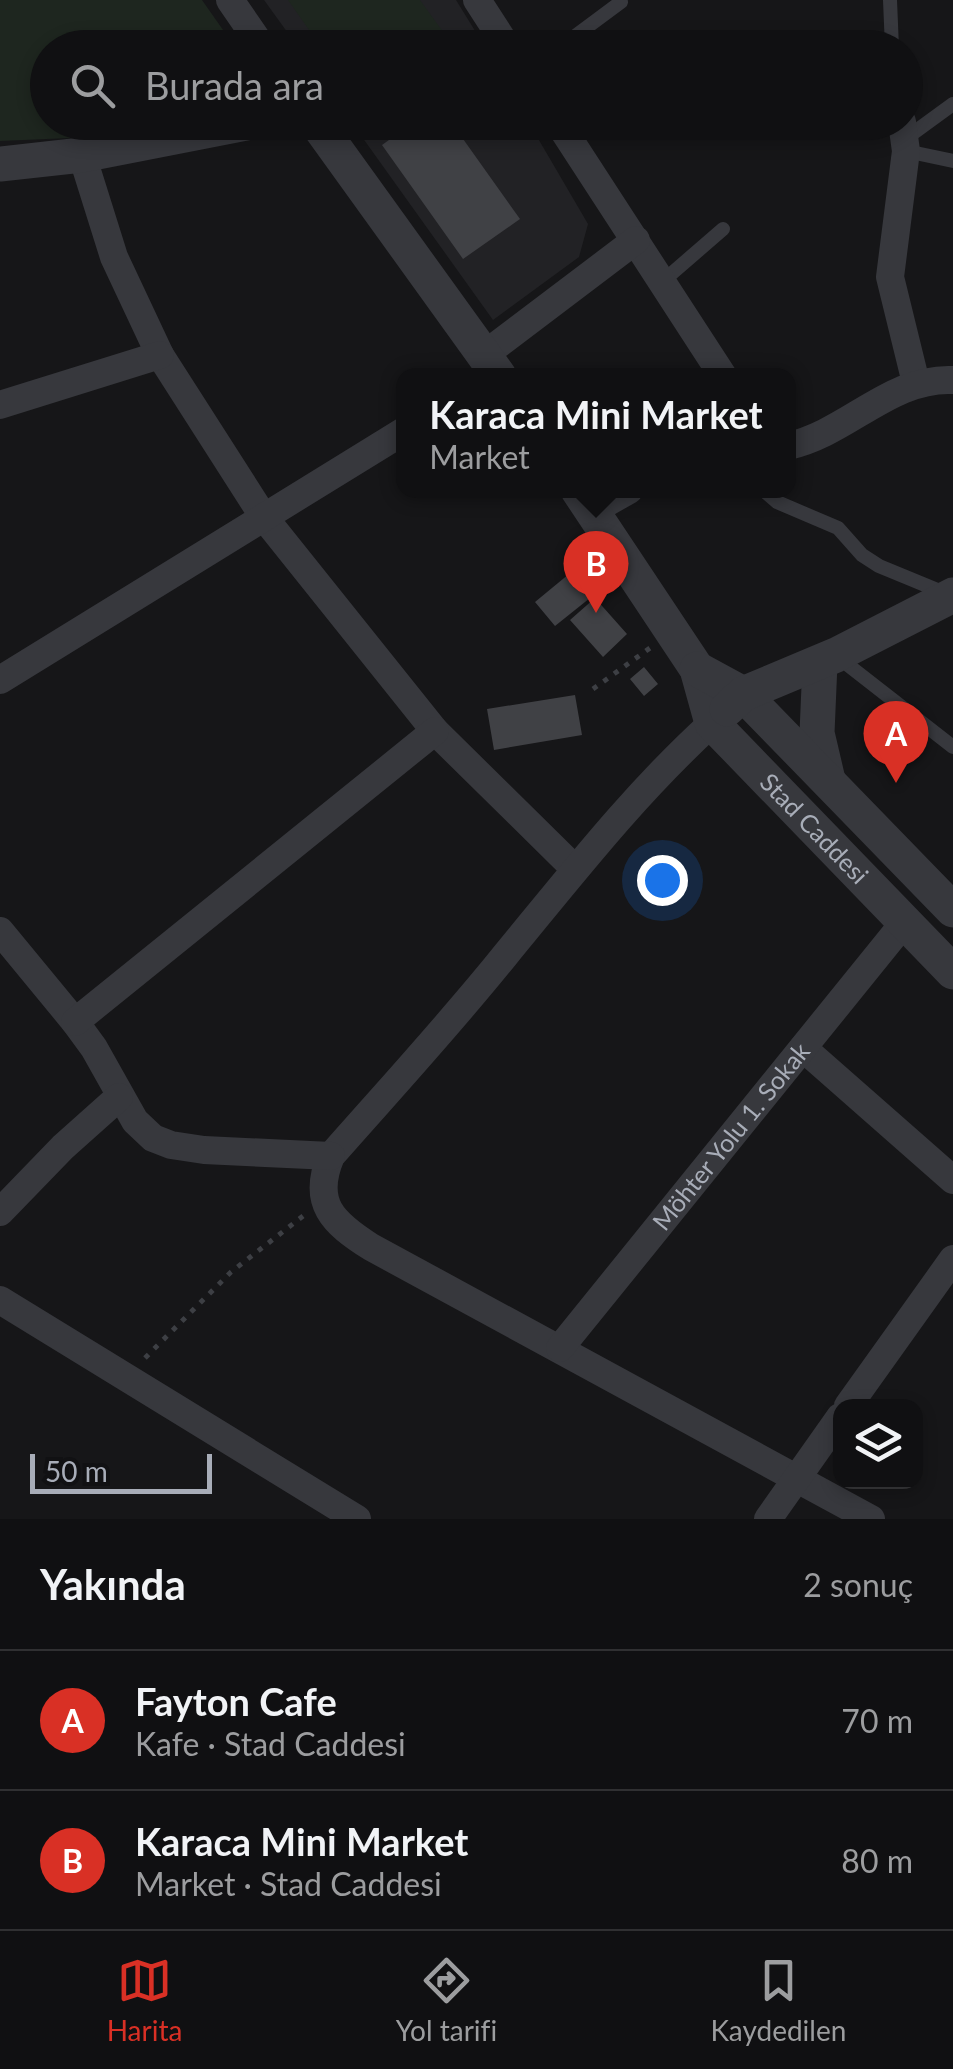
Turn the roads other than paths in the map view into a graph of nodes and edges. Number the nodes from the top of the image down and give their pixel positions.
1 (230, 0) edge
2 (477, 0) edge
3 (890, 0) edge
4 (621, 2) edge
5 (251, 30) edge
6 (496, 30) edge
7 (583, 30) edge
8 (891, 30) edge
9 (953, 104) edge
10 (923, 125) edge
11 (159, 140) edge
12 (329, 140) edge
13 (570, 140) edge
14 (904, 140) edge
15 (908, 140) edge
16 (82, 155) junction
17 (953, 162) edge
18 (0, 164) edge
19 (723, 229) dead end
20 (636, 240) junction
21 (662, 281) junction
22 (160, 355) junction
23 (493, 368) edge
24 (496, 368) edge
25 (719, 368) edge
26 (953, 380) edge
27 (916, 384) junction
28 (0, 406) edge
29 (396, 436) edge
30 (796, 443) edge
31 (772, 498) edge
32 (585, 501) edge
33 (262, 516) junction
34 (953, 596) edge
35 (828, 659) junction
36 (697, 669) junction
37 (0, 680) edge
38 (744, 694) junction
39 (712, 723) junction
40 (435, 732) junction
41 (953, 747) edge
42 (830, 786) junction
43 (575, 869) junction
44 (953, 910) edge
45 (903, 924) junction
46 (0, 932) edge
47 (953, 972) edge
48 (75, 1022) junction
49 (802, 1048) junction
50 (119, 1096) junction
51 (331, 1156) junction
52 (953, 1180) edge
53 (0, 1212) edge
54 (953, 1260) edge
55 (0, 1300) edge
56 (560, 1348) junction
57 (853, 1399) edge
58 (833, 1427) edge
59 (797, 1478) junction
60 (357, 1519) edge
61 (768, 1519) edge
62 (871, 1519) edge

1 - 5 street
2 - 6 street
3 - 8 lane
4 - 7 lane
9 - 10 lane
11 - 16 street
12 - 23 street
13 - 20 street
14 - 27 street
15 - 17 lane
16 - 18 street
16 - 22 street
19 - 21 lane
20 - 21 street
20 - 24 street
21 - 25 street
22 - 28 street
22 - 33 street
26 - 27 street
27 - 30 street
29 - 33 street
31 - 34 lane
32 - 36 street, Stad Caddesi
33 - 37 street
33 - 40 street
34 - 35 street
35 - 38 street
35 - 41 lane
35 - 42 street
36 - 38 street, Stad Caddesi
36 - 39 street, Stad Caddesi
38 - 39 street
38 - 42 street, Stad Caddesi
39 - 43 street
39 - 45 street, Stad Caddesi
40 - 43 street
40 - 48 street
42 - 44 street, Stad Caddesi
43 - 51 street
45 - 47 street, Stad Caddesi
45 - 49 street, Möhter Yolu 1. Sokak
46 - 48 street
48 - 50 street
49 - 52 street
49 - 56 street, Möhter Yolu 1. Sokak
50 - 51 street
50 - 53 street
51 - 56 street
54 - 57 street
55 - 60 street
56 - 59 street
58 - 59 street
59 - 61 street
59 - 62 street

